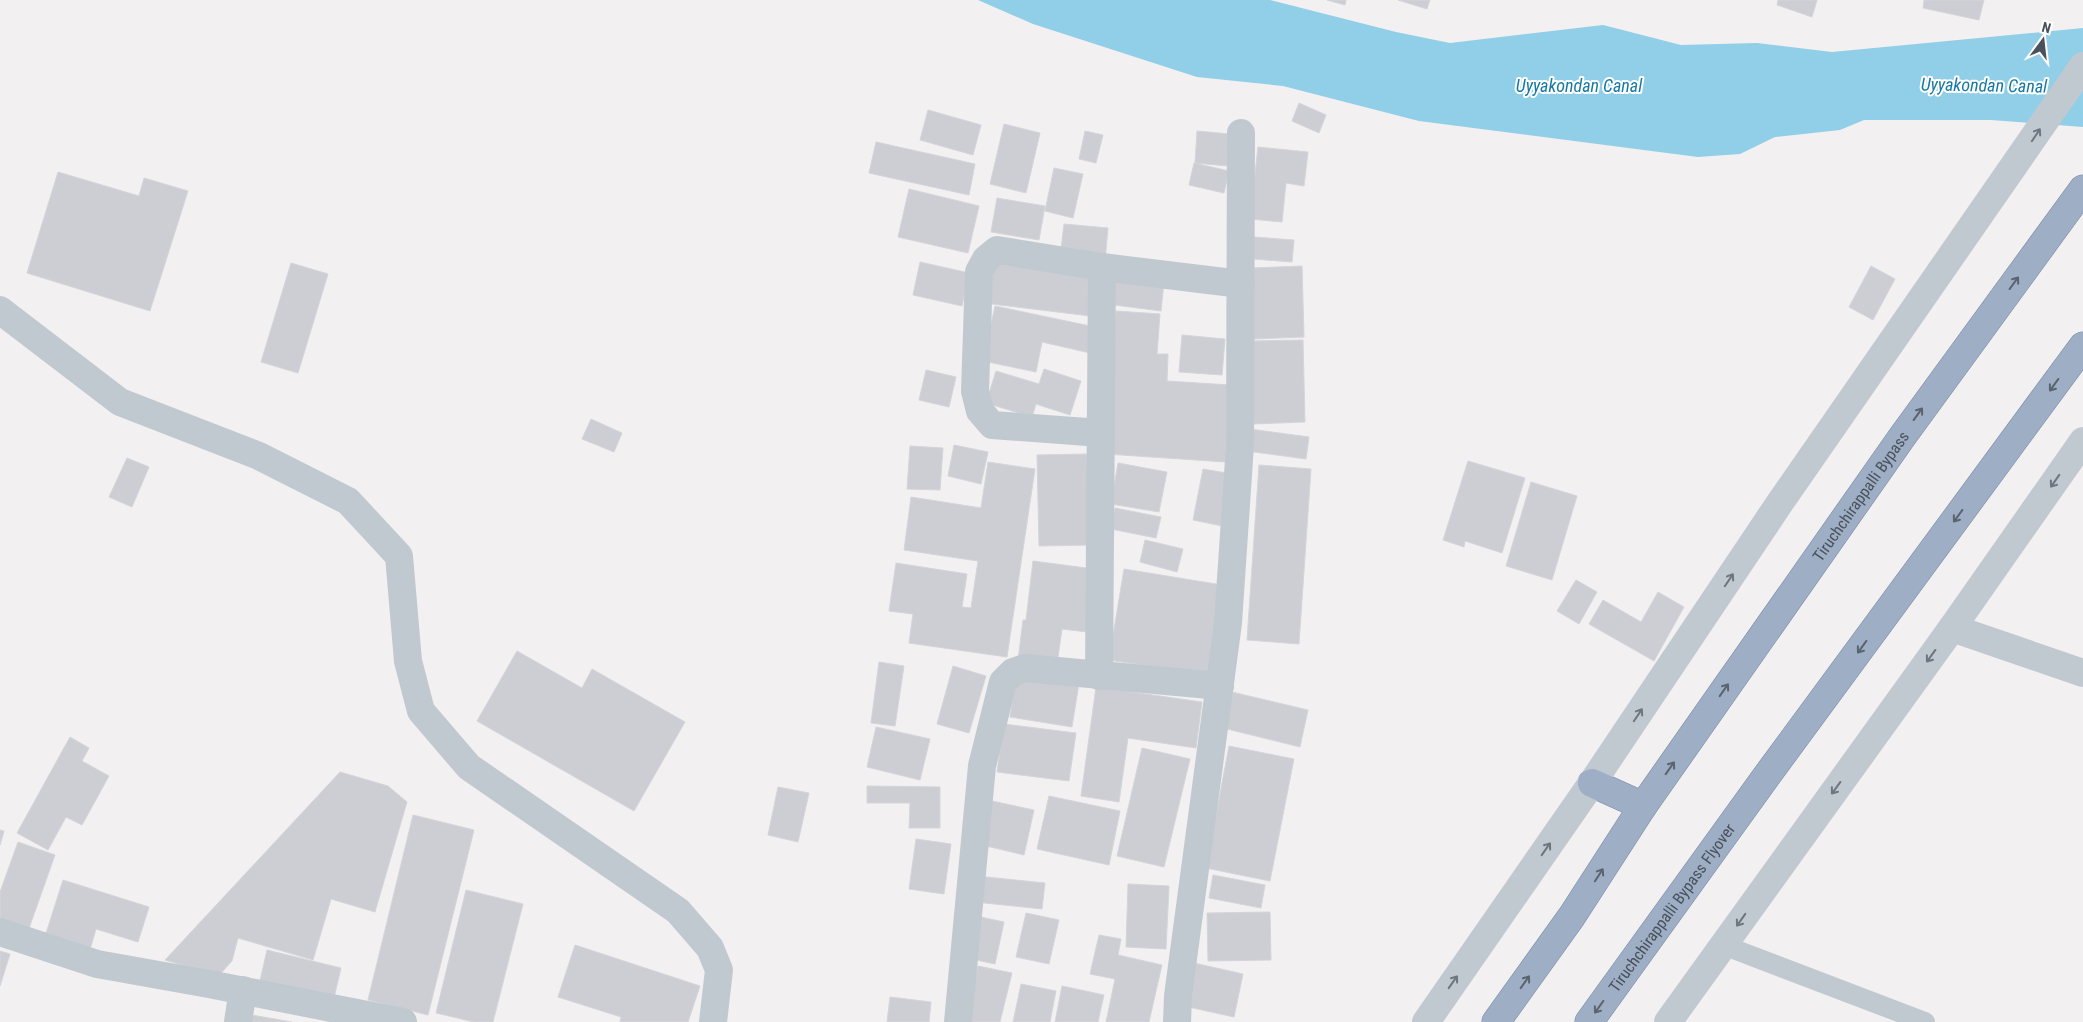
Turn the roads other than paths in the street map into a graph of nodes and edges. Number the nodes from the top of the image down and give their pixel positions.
1 (2083, 66) edge
2 (1241, 133) dead end
3 (2083, 188) edge
4 (1102, 267) junction
5 (1241, 284) junction
6 (0, 310) edge
7 (2083, 346) edge
8 (1101, 433) junction
9 (2083, 441) edge
10 (1952, 628) junction
11 (2083, 673) edge
12 (1099, 676) junction
13 (1220, 686) junction
14 (1592, 783) junction
15 (1643, 806) junction
16 (0, 932) edge
17 (1723, 945) junction
18 (243, 990) junction
19 (238, 1022) edge
20 (403, 1022) edge
21 (713, 1022) edge
22 (958, 1022) edge
23 (1177, 1022) edge
24 (1426, 1022) edge
25 (1496, 1022) edge
26 (1589, 1022) edge
27 (1668, 1022) edge
28 (1925, 1022) edge

14 -> 1 street
2 - 5 street
15 -> 3 highway, Tiruchchirappalli Bypass
4 - 5 street
4 - 8 street
4 - 8 street
5 - 13 street
6 - 21 street
7 -> 26 highway, Tiruchchirappalli Bypass Flyover
8 - 12 street
9 -> 10 street
10 - 11 street
10 -> 17 street
12 - 13 street
12 - 22 street
13 - 23 street
14 - 15 highway
24 -> 14 street
25 -> 15 highway
16 - 18 street
17 - 27 street
17 - 28 lane
18 - 19 street
18 - 20 street

